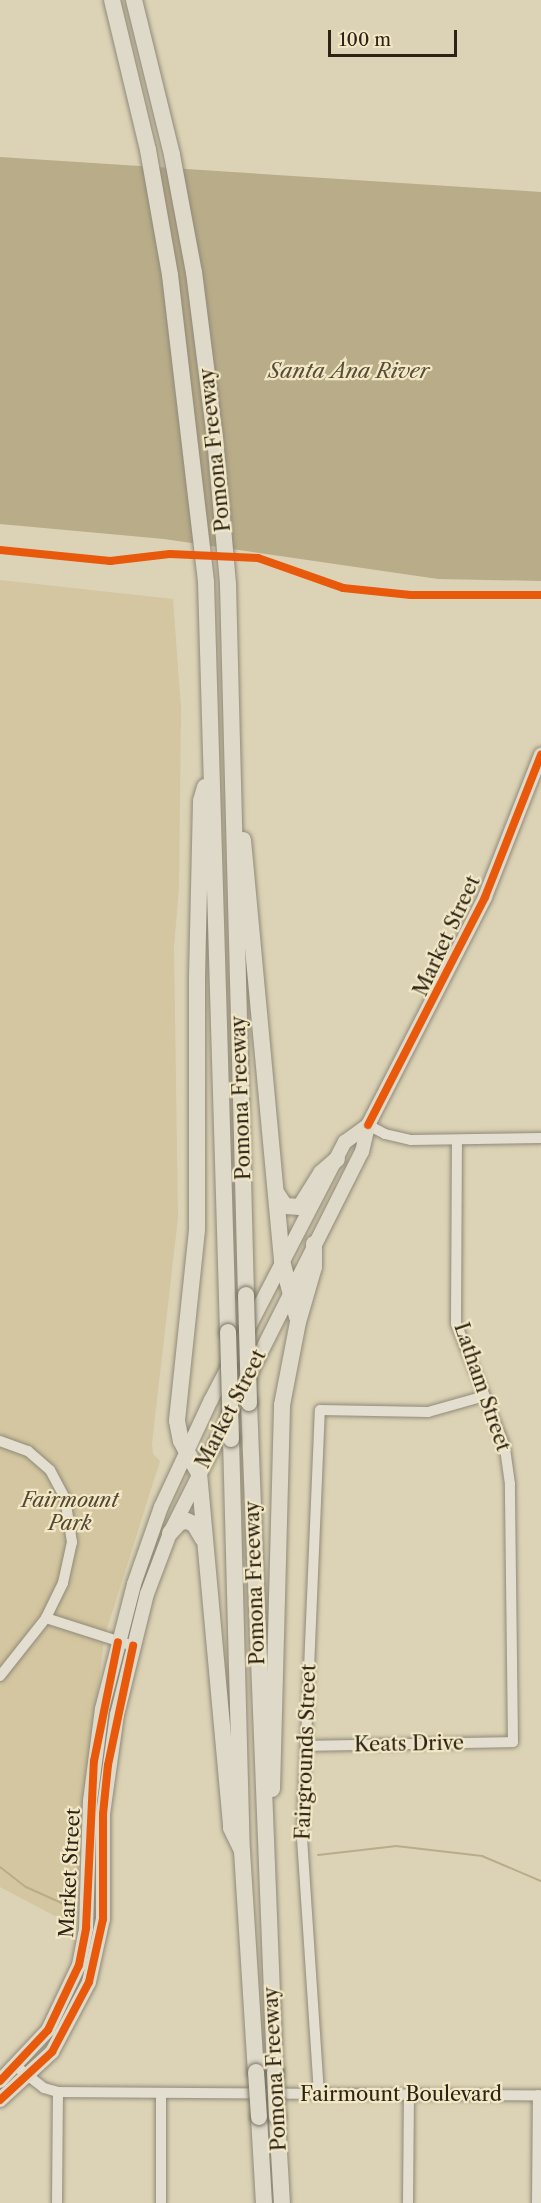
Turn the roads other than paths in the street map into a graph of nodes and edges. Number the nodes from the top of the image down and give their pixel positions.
1 (112, 0) edge
2 (134, 0) edge
3 (541, 755) edge
4 (212, 763) junction
5 (232, 771) junction
6 (368, 1125) junction
7 (541, 1138) edge
8 (457, 1140) junction
9 (337, 1159) junction
10 (277, 1194) junction
11 (314, 1244) junction
12 (282, 1261) junction
13 (290, 1292) junction
14 (298, 1322) junction
15 (485, 1396) junction
16 (0, 1442) edge
17 (187, 1448) junction
18 (199, 1473) junction
19 (170, 1533) junction
20 (205, 1545) junction
21 (46, 1618) junction
22 (118, 1642) junction
23 (133, 1646) junction
24 (0, 1676) edge
25 (513, 1742) joint
26 (306, 1746) junction
27 (264, 1849) junction
28 (242, 1851) junction
29 (17, 2067) junction
30 (29, 2077) junction
31 (0, 2081) edge
32 (58, 2092) junction
33 (161, 2093) junction
34 (319, 2094) junction
35 (409, 2095) junction
36 (539, 2095) edge
37 (0, 2100) edge
38 (57, 2203) edge
39 (161, 2203) edge
40 (264, 2203) edge
41 (282, 2203) edge
42 (408, 2203) edge
43 (537, 2203) edge

1 - 4 highway, Pomona Freeway
2 - 5 highway, Pomona Freeway
3 - 6 main road, Market Street
4 - 17 highway
4 - 28 highway, Pomona Freeway, bridge
5 - 10 highway
5 - 27 highway, Pomona Freeway, bridge
6 - 8 street
6 - 9 main road, Market Street
6 - 11 main road, Market Street
7 - 8 street
8 - 15 street, Latham Street
9 - 10 highway
9 - 12 main road, Market Street
10 - 12 highway
11 - 13 main road, Market Street
11 - 14 highway
12 - 13 highway
12 - 17 main road, Market Street
13 - 14 highway
13 - 18 main road, Market Street
14 - 27 highway
15 - 25 street, Latham Street
15 - 26 street, Fairgrounds Street
16 - 21 street
17 - 18 highway
17 - 22 main road, Market Street
18 - 19 main road, Market Street
18 - 20 highway
19 - 20 highway
19 - 23 main road, Market Street
20 - 28 highway
21 - 22 street
21 - 24 street
22 - 23 street
22 - 29 main road, Market Street
23 - 30 main road, Market Street
25 - 26 street, Keats Drive
26 - 34 street, Fairgrounds Street
27 - 41 highway, Pomona Freeway, bridge
28 - 40 highway, Pomona Freeway, bridge
29 - 30 street, Fairmount Boulevard
29 - 31 main road, Market Street
30 - 32 street, Fairmount Boulevard
30 - 37 main road, Market Street
32 - 33 street, Fairmount Boulevard
32 - 38 street
33 - 34 street, Fairmount Boulevard
33 - 39 street
34 - 35 street, Fairmount Boulevard
35 - 36 street, Fairmount Boulevard
35 - 42 street
36 - 43 street

